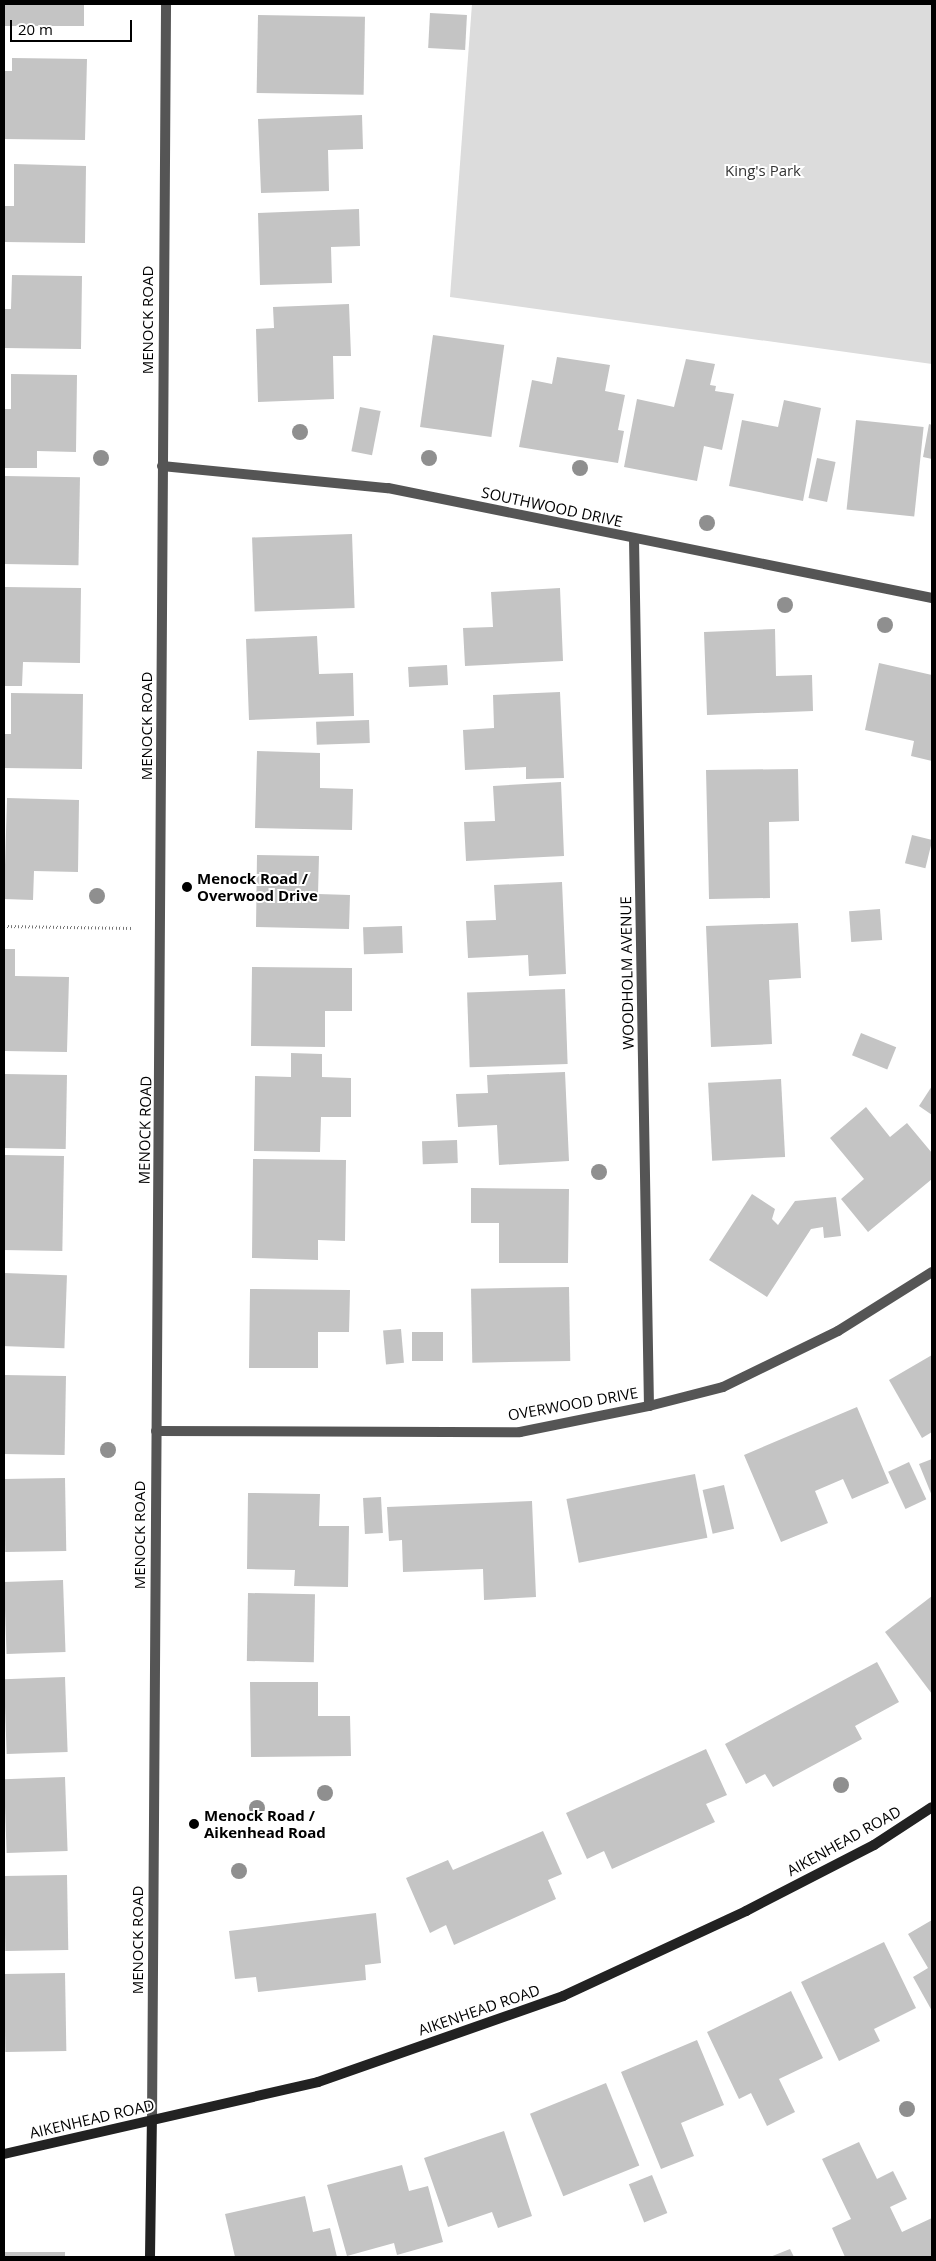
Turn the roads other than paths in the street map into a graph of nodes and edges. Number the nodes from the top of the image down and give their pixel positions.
1 (166, 4) edge
2 (162, 466) junction
3 (634, 539) junction
4 (932, 598) edge
5 (932, 1272) edge
6 (649, 1406) junction
7 (156, 1431) junction
8 (932, 1807) edge
9 (152, 2121) junction
10 (4, 2154) edge
11 (150, 2257) edge

1 - 2 street, MENOCK ROAD
2 - 3 street, SOUTHWOOD DRIVE
2 - 7 street, MENOCK ROAD
3 - 4 street, SOUTHWOOD DRIVE
3 - 6 street, WOODHOLM AVENUE
5 - 6 street, OVERWOOD DRIVE
6 - 7 street, OVERWOOD DRIVE
7 - 9 street, MENOCK ROAD
8 - 9 main road, AIKENHEAD ROAD
9 - 10 main road, AIKENHEAD ROAD
9 - 11 main road, MENOCK ROAD

